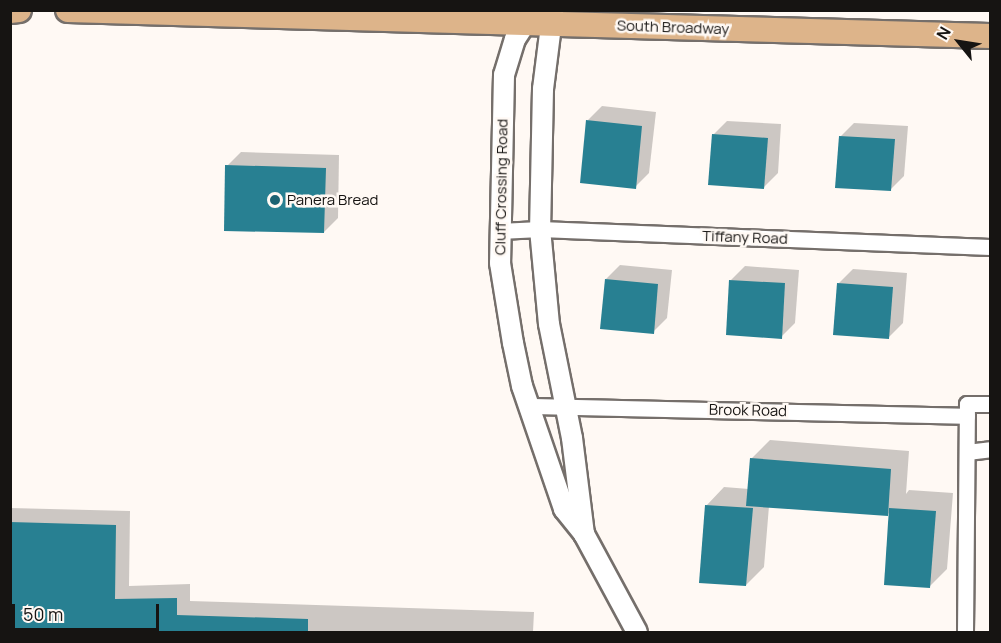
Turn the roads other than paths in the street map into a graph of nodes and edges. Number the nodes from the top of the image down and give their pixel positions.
1 (19, 10) edge
2 (68, 10) edge
3 (10, 11) edge
4 (541, 17) edge
5 (990, 36) edge
6 (540, 229) junction
7 (499, 231) junction
8 (990, 247) edge
9 (564, 404) junction
10 (990, 404) edge
11 (529, 406) junction
12 (967, 410) junction
13 (990, 449) edge
14 (967, 452) junction
15 (584, 534) junction
16 (637, 633) edge
17 (965, 633) edge

1 - 3 main road
2 - 4 main road, South Broadway
4 - 5 main road, South Broadway
4 - 6 street, Cluff Crossing Road
4 - 7 street, Cluff Crossing Road
6 - 7 street, Tiffany Road
6 - 8 street, Tiffany Road
6 - 9 street, Cluff Crossing Road
7 - 11 street, Cluff Crossing Road
9 - 11 street, Brook Road
9 - 12 street, Brook Road
9 - 15 street, Cluff Crossing Road
10 - 12 street, Brook Road
11 - 15 street, Cluff Crossing Road
12 - 14 street
13 - 14 street
14 - 17 street
15 - 16 street, Cluff Crossing Road

